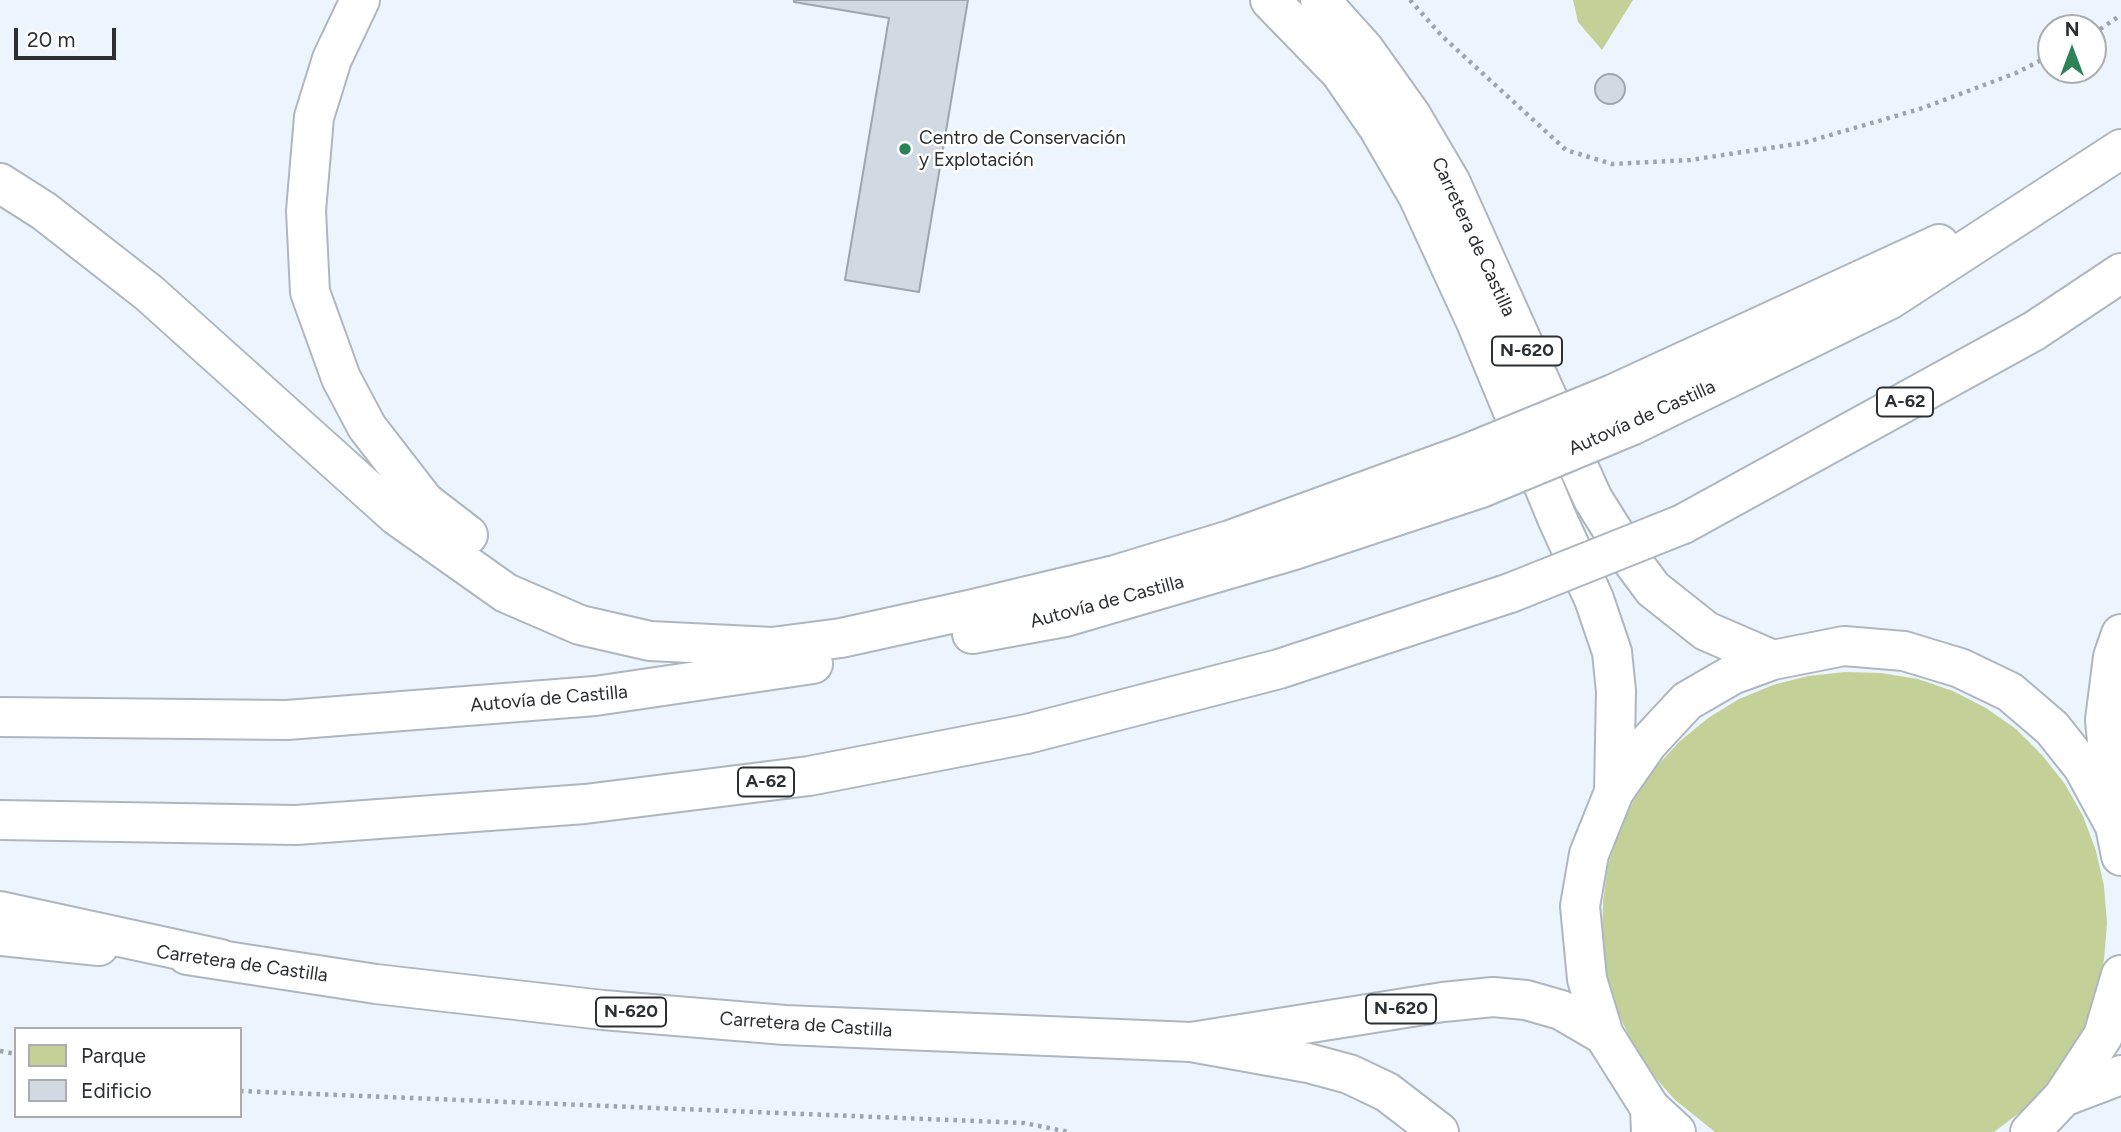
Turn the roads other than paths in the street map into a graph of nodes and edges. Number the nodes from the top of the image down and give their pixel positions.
1 (360, 0) edge
2 (1269, 0) edge
3 (1320, 0) edge
4 (2121, 149) edge
5 (0, 183) edge
6 (2121, 273) edge
7 (1473, 471) junction
8 (1317, 509) junction
9 (2121, 634) edge
10 (1773, 660) junction
11 (0, 717) edge
12 (1614, 792) junction
13 (0, 820) edge
14 (2118, 841) edge
15 (0, 911) edge
16 (0, 936) edge
17 (221, 959) junction
18 (2121, 975) edge
19 (1604, 1035) junction
20 (1191, 1042) junction
21 (2121, 1075) edge
22 (2063, 1097) junction
23 (1659, 1124) edge
24 (1439, 1132) edge
25 (2030, 1132) edge

1 - 8 highway
2 - 12 highway
3 - 10 highway, Carretera de Castilla / N-620
4 - 7 highway, Autovía de Castilla, bridge
5 - 8 highway
6 - 13 highway, A-62, bridge
7 - 8 highway
7 - 11 highway, Autovía de Castilla
9 - 14 highway
10 - 12 highway, N-620
10 - 14 highway, N-620
12 - 19 highway, N-620
15 - 17 highway
16 - 17 highway, Carretera de Castilla
17 - 20 highway, Carretera de Castilla / N-620
18 - 22 highway
19 - 20 highway, Carretera de Castilla / N-620
19 - 23 highway, N-620
20 - 24 highway
21 - 22 highway
22 - 25 highway

